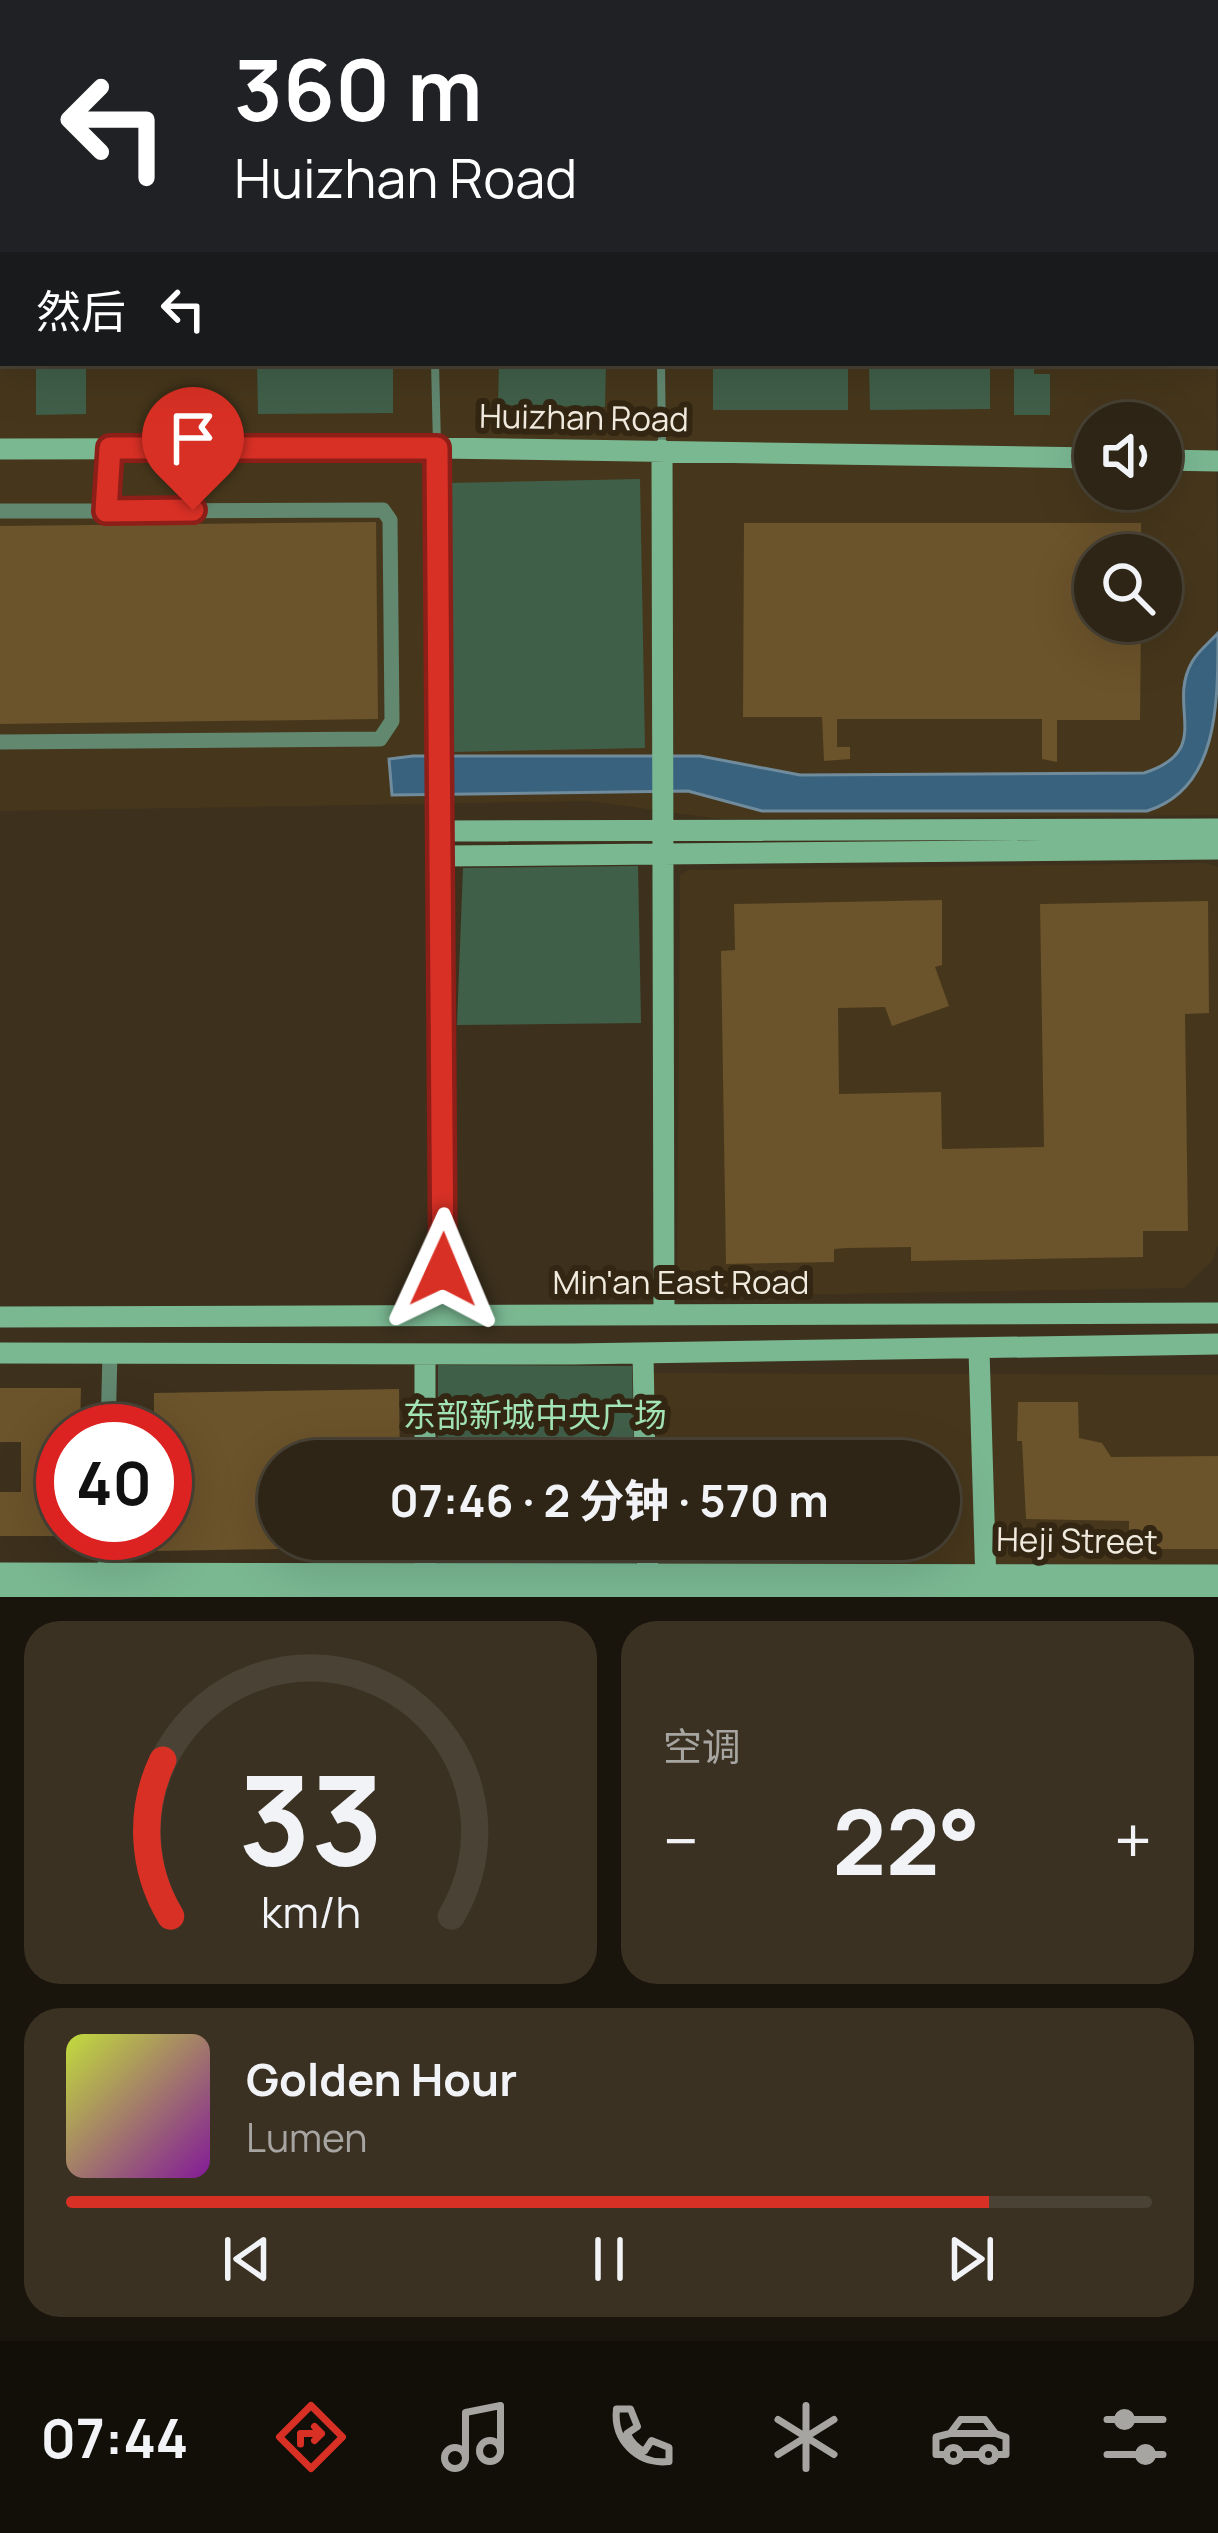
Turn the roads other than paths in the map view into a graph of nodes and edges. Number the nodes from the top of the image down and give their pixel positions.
1 (436, 366) edge
2 (661, 366) edge
3 (110, 448) junction
4 (437, 448) junction
5 (0, 449) edge
6 (662, 450) junction
7 (1074, 458) edge
8 (1182, 460) edge
9 (1218, 461) edge
10 (0, 511) edge
11 (106, 511) junction
12 (0, 742) edge
13 (1218, 829) edge
14 (441, 831) junction
15 (664, 843) junction
16 (1218, 849) edge
17 (442, 856) junction
18 (442, 1313) junction
19 (1218, 1313) edge
20 (664, 1315) junction
21 (0, 1317) edge
22 (1218, 1344) edge
23 (979, 1350) junction
24 (0, 1353) edge
25 (110, 1353) junction
26 (425, 1354) junction
27 (643, 1354) junction
28 (109, 1404) edge
29 (425, 1440) edge
30 (645, 1440) edge
31 (0, 1574) edge
32 (1218, 1575) edge
33 (648, 1585) edge
34 (426, 1586) edge
35 (986, 1586) edge
36 (105, 1587) edge
37 (1218, 1589) edge
38 (0, 1591) edge

1 - 4 lane
2 - 6 lane
3 - 4 street, Huizhan Road
3 - 5 street, Huizhan Road
3 - 11 street
4 - 6 street, Huizhan Road
4 - 14 street
6 - 7 street, Huizhan Road
6 - 15 street
8 - 9 street
10 - 11 street
11 - 12 street
13 - 15 street
14 - 15 street
14 - 17 street
15 - 16 street
15 - 17 street
15 - 20 street
17 - 18 street
18 - 20 street, Min'an East Road
18 - 21 street, Min'an East Road
19 - 20 street, Min'an East Road
22 - 23 street
23 - 27 street
23 - 35 street
24 - 25 street
25 - 26 street
25 - 28 street
26 - 27 street
26 - 29 street
27 - 30 street
31 - 36 street, Heji Street
32 - 35 street, Heji Street
33 - 34 street, Heji Street
33 - 35 street, Heji Street
34 - 36 street, Heji Street
35 - 37 street, Heji Street
36 - 38 street, Heji Street

